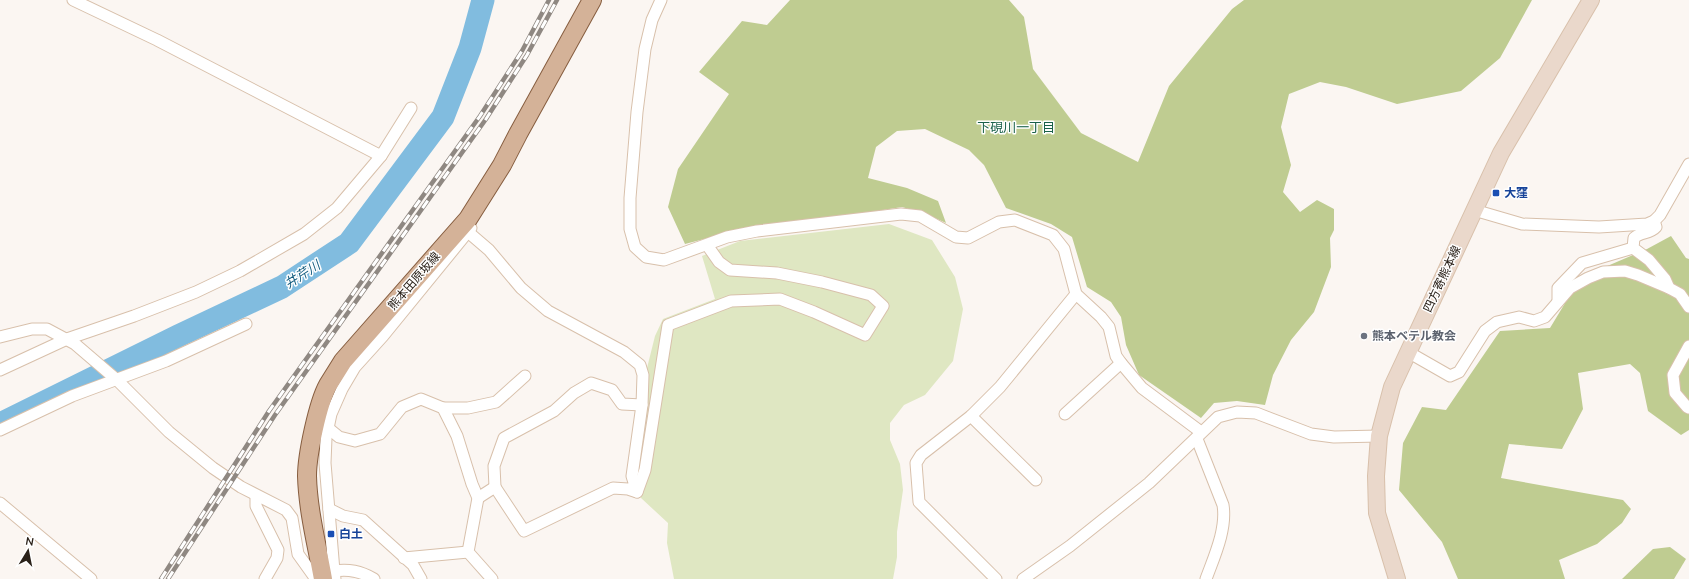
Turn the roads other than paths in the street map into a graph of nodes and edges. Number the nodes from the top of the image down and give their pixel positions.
1 (73, 0) edge
2 (592, 0) edge
3 (661, 0) edge
4 (1591, 0) edge
5 (411, 108) dead end
6 (381, 156) junction
7 (1689, 164) edge
8 (485, 209) dead end
9 (1474, 210) junction
10 (1654, 221) junction
11 (468, 232) junction
12 (707, 246) junction
13 (1633, 248) junction
14 (1669, 288) junction
15 (1076, 294) junction
16 (1558, 301) junction
17 (1689, 307) edge
18 (246, 324) dead end
19 (0, 337) edge
20 (71, 341) junction
21 (1689, 346) edge
22 (1408, 352) junction
23 (1121, 363) junction
24 (0, 370) edge
25 (525, 376) dead end
26 (117, 380) junction
27 (642, 406) junction
28 (444, 408) junction
29 (1689, 408) edge
30 (1065, 414) dead end
31 (971, 416) junction
32 (328, 428) junction
33 (0, 430) edge
34 (1199, 436) junction
35 (1379, 436) junction
36 (1036, 480) dead end
37 (495, 487) junction
38 (637, 492) junction
39 (256, 496) junction
40 (478, 498) junction
41 (0, 503) edge
42 (329, 509) junction
43 (468, 552) junction
44 (404, 558) junction
45 (323, 572) edge
46 (91, 579) edge
47 (265, 579) edge
48 (374, 579) edge
49 (421, 579) edge
50 (492, 579) edge
51 (996, 579) edge
52 (1023, 579) edge
53 (1206, 579) edge
54 (1397, 579) edge

1 - 6 street
2 - 45 main road, 熊本田原坂線
3 - 12 street
4 - 9 main road, 四方寄熊本線
5 - 6 street
6 - 20 street
7 - 10 street
8 - 11 street
9 - 10 street
9 - 22 main road, 四方寄熊本線
10 - 13 street
11 - 27 street
11 - 32 street
12 - 15 street
12 - 38 street
13 - 14 street
13 - 16 street
14 - 16 street
14 - 17 street
15 - 23 street
15 - 31 street
16 - 22 street
18 - 26 street
19 - 20 street
20 - 24 street
20 - 26 street
21 - 29 street
22 - 35 main road, 四方寄熊本線
23 - 30 street
23 - 34 street
25 - 28 street
26 - 33 street
26 - 39 street
27 - 37 street
27 - 38 street
28 - 32 street
28 - 40 street
31 - 36 street
31 - 51 street
32 - 42 street
34 - 35 street
34 - 52 street
34 - 53 street
35 - 54 main road, 四方寄熊本線
37 - 38 street
37 - 40 street
39 - 45 street
39 - 47 street
40 - 43 street
41 - 46 street
42 - 44 street
42 - 45 street
43 - 44 street
43 - 50 street
44 - 49 street
45 - 48 street

